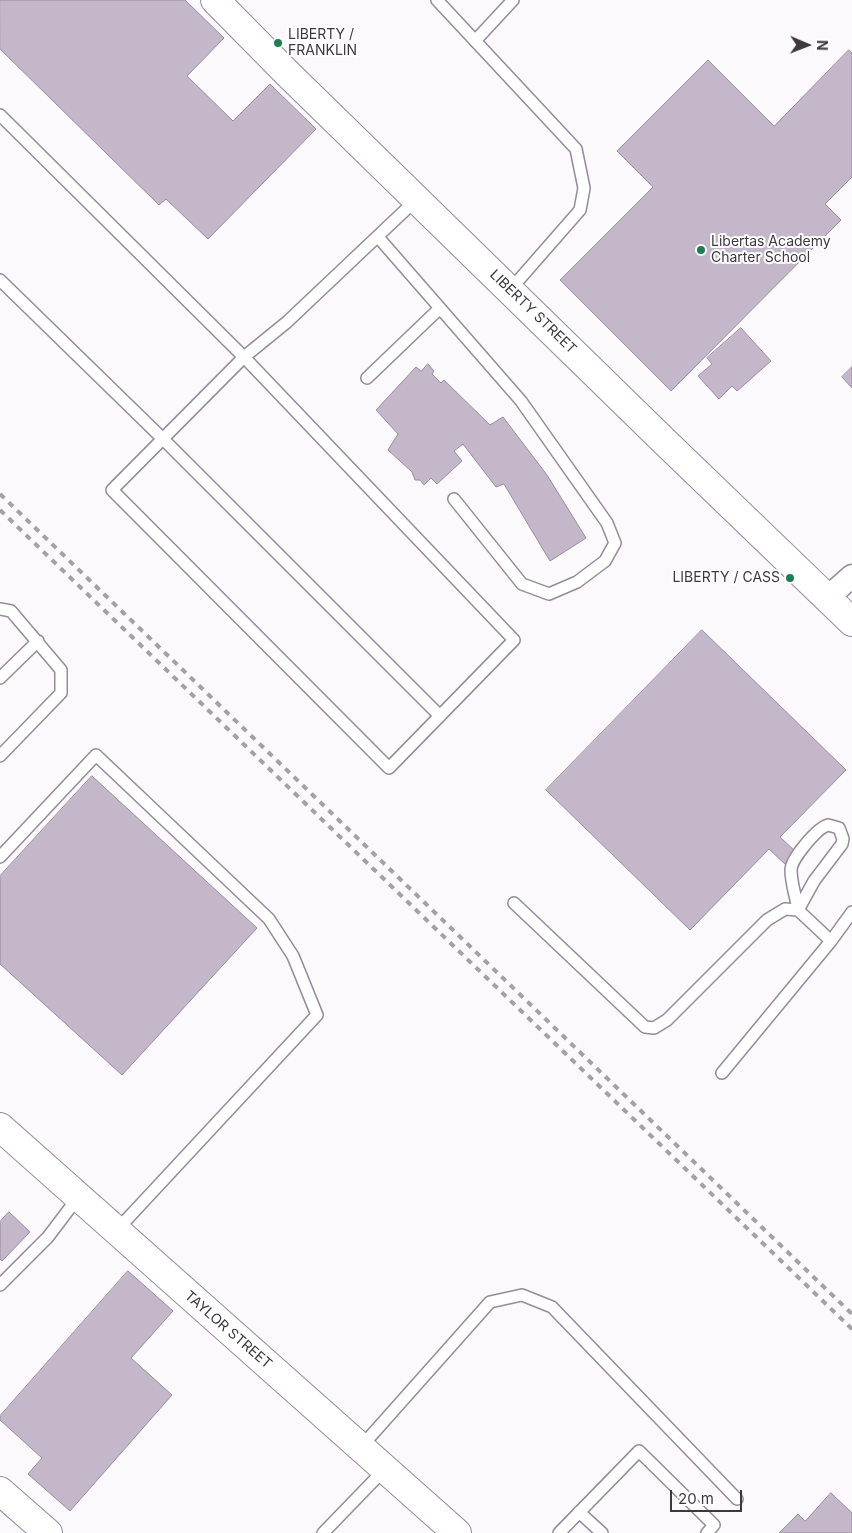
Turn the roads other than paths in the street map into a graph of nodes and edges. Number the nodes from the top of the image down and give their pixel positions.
1 (437, 0) edge
2 (513, 0) edge
3 (222, 3) edge
4 (475, 41) junction
5 (0, 116) edge
6 (417, 199) junction
7 (378, 237) junction
8 (0, 280) edge
9 (510, 290) junction
10 (440, 308) junction
11 (244, 357) junction
12 (367, 378) dead end
13 (163, 438) junction
14 (454, 499) dead end
15 (852, 576) edge
16 (826, 598) junction
17 (0, 609) edge
18 (852, 622) edge
19 (38, 641) junction
20 (0, 678) edge
21 (440, 716) junction
22 (0, 756) edge
23 (0, 857) edge
24 (514, 903) dead end
25 (798, 910) junction
26 (852, 912) edge
27 (831, 941) junction
28 (722, 1073) dead end
29 (0, 1127) edge
30 (79, 1196) junction
31 (116, 1231) junction
32 (0, 1285) edge
33 (361, 1447) junction
34 (385, 1468) junction
35 (0, 1491) edge
36 (737, 1499) dead end
37 (580, 1512) junction
38 (48, 1533) edge
39 (322, 1533) edge
40 (456, 1533) edge
41 (559, 1533) edge
42 (602, 1533) edge
43 (707, 1533) edge

1 - 4 lane
2 - 4 lane
3 - 6 main road, LIBERTY STREET
4 - 9 lane
5 - 11 lane
6 - 7 lane
6 - 9 main road, LIBERTY STREET
7 - 10 lane
7 - 11 lane
8 - 13 lane
9 - 16 main road, LIBERTY STREET
10 - 12 lane
10 - 14 lane
11 - 13 lane
11 - 21 lane
13 - 21 lane
13 - 21 lane
15 - 16 street
16 - 18 main road, LIBERTY STREET
17 - 19 lane
19 - 20 lane
19 - 22 lane
23 - 31 lane
24 - 25 lane
25 - 25 lane
25 - 27 lane
26 - 27 lane
27 - 28 lane
29 - 30 main road, TAYLOR STREET
30 - 31 main road, TAYLOR STREET
30 - 32 lane
31 - 33 main road, TAYLOR STREET
33 - 34 main road, TAYLOR STREET
33 - 36 lane
34 - 39 lane
34 - 40 main road, TAYLOR STREET
35 - 38 main road
37 - 41 lane
37 - 42 lane
37 - 43 lane

